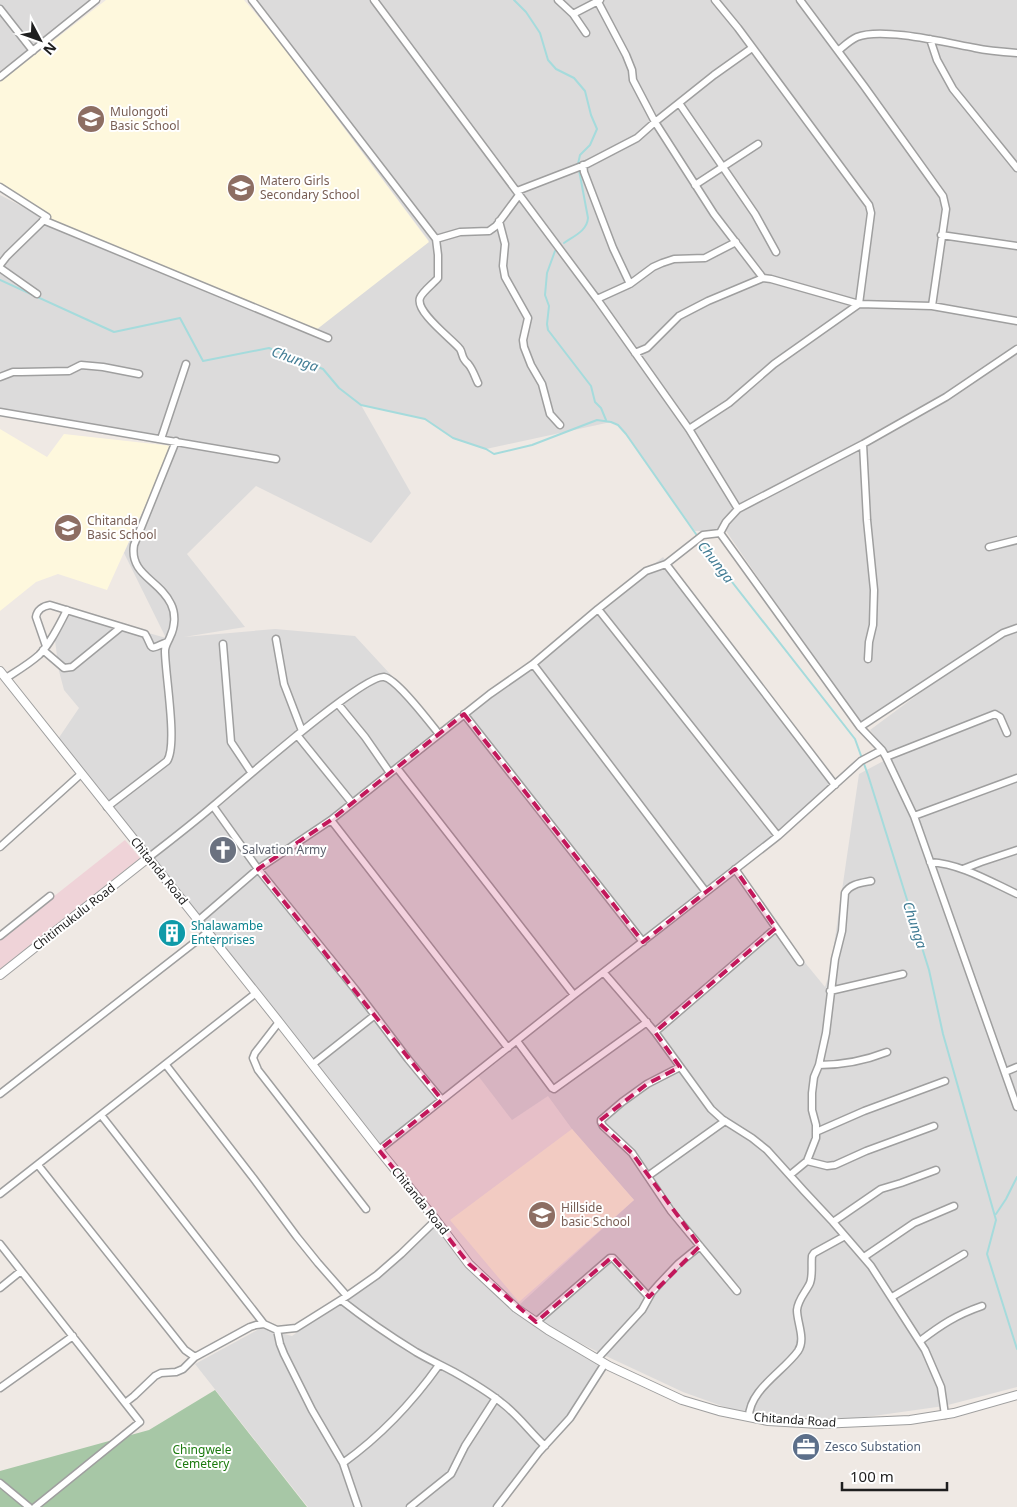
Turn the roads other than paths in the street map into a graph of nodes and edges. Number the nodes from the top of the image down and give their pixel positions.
1 (96, 0) edge
2 (252, 0) edge
3 (374, 0) edge
4 (558, 0) edge
5 (715, 0) edge
6 (800, 0) edge
7 (599, 1) edge
8 (0, 9) edge
9 (573, 14) junction
10 (586, 33) dead end
11 (930, 39) junction
12 (752, 48) junction
13 (33, 51) junction
14 (838, 51) junction
15 (1017, 53) edge
16 (0, 77) edge
17 (679, 103) junction
18 (655, 122) junction
19 (758, 144) dead end
20 (1016, 164) edge
21 (583, 165) junction
22 (724, 167) junction
23 (695, 185) junction
24 (0, 187) edge
25 (518, 193) junction
26 (43, 220) junction
27 (499, 221) junction
28 (942, 235) junction
29 (436, 239) junction
30 (736, 242) junction
31 (1017, 246) edge
32 (776, 252) dead end
33 (0, 267) edge
34 (763, 278) junction
35 (630, 284) junction
36 (37, 294) dead end
37 (597, 298) junction
38 (859, 304) junction
39 (932, 306) junction
40 (1017, 321) edge
41 (328, 338) dead end
42 (1017, 349) edge
43 (635, 353) junction
44 (186, 364) dead end
45 (139, 374) dead end
46 (0, 377) edge
47 (478, 383) dead end
48 (0, 412) edge
49 (560, 425) dead end
50 (689, 429) junction
51 (161, 439) junction
52 (176, 441) junction
53 (863, 444) junction
54 (276, 459) dead end
55 (738, 509) junction
56 (720, 533) junction
57 (1017, 540) edge
58 (989, 547) dead end
59 (666, 564) junction
60 (598, 609) junction
61 (67, 610) junction
62 (121, 627) junction
63 (1017, 628) edge
64 (276, 639) dead end
65 (167, 642) junction
66 (223, 644) dead end
67 (44, 648) junction
68 (868, 659) dead end
69 (533, 664) junction
70 (0, 671) edge
71 (6, 678) junction
72 (338, 704) junction
73 (464, 714) junction
74 (860, 727) junction
75 (300, 733) junction
76 (1007, 733) dead end
77 (440, 734) junction
78 (882, 750) junction
79 (886, 757) junction
80 (397, 768) junction
81 (251, 772) junction
82 (390, 773) junction
83 (81, 774) junction
84 (1017, 778) edge
85 (835, 785) junction
86 (352, 803) junction
87 (214, 806) junction
88 (107, 807) junction
89 (914, 816) junction
90 (331, 820) junction
91 (778, 836) junction
92 (0, 847) edge
93 (1017, 850) edge
94 (148, 858) junction
95 (930, 862) junction
96 (258, 868) junction
97 (735, 869) junction
98 (963, 869) junction
99 (871, 881) dead end
100 (706, 892) junction
101 (1017, 894) edge
102 (50, 896) dead end
103 (199, 920) junction
104 (776, 928) junction
105 (208, 932) junction
106 (0, 936) edge
107 (643, 942) junction
108 (800, 962) dead end
109 (604, 973) junction
110 (903, 974) dead end
111 (0, 975) edge
112 (830, 991) junction
113 (256, 993) junction
114 (574, 996) junction
115 (375, 1015) junction
116 (279, 1022) junction
117 (647, 1022) junction
118 (655, 1032) junction
119 (517, 1041) junction
120 (508, 1048) junction
121 (887, 1052) dead end
122 (313, 1064) junction
123 (166, 1065) junction
124 (818, 1065) junction
125 (680, 1067) junction
126 (1017, 1067) edge
127 (1005, 1072) junction
128 (945, 1081) dead end
129 (0, 1094) edge
130 (442, 1100) junction
131 (1017, 1107) edge
132 (101, 1115) junction
133 (725, 1122) junction
134 (934, 1126) dead end
135 (816, 1132) junction
136 (379, 1150) junction
137 (807, 1161) junction
138 (38, 1165) junction
139 (936, 1170) dead end
140 (790, 1175) junction
141 (648, 1176) junction
142 (0, 1194) edge
143 (954, 1206) dead end
144 (366, 1209) dead end
145 (436, 1220) junction
146 (833, 1222) junction
147 (845, 1236) junction
148 (0, 1244) edge
149 (700, 1246) junction
150 (964, 1254) dead end
151 (864, 1257) junction
152 (21, 1271) junction
153 (0, 1288) edge
154 (737, 1291) dead end
155 (347, 1296) junction
156 (892, 1296) junction
157 (649, 1297) junction
158 (340, 1300) junction
159 (982, 1306) dead end
160 (536, 1322) junction
161 (264, 1324) junction
162 (277, 1330) junction
163 (72, 1336) junction
164 (920, 1341) junction
165 (195, 1357) junction
166 (597, 1359) junction
167 (439, 1364) junction
168 (602, 1368) dead end
169 (0, 1388) edge
170 (1017, 1395) edge
171 (496, 1398) junction
172 (124, 1403) junction
173 (945, 1415) junction
174 (749, 1418) junction
175 (545, 1446) junction
176 (343, 1463) junction
177 (0, 1483) edge
178 (29, 1507) edge
179 (34, 1507) edge
180 (358, 1507) edge
181 (410, 1507) edge
182 (497, 1507) edge

1 - 13 street
2 - 29 street
3 - 25 street
4 - 9 street
5 - 12 street
6 - 14 street
7 - 9 street
7 - 18 street
8 - 13 street
9 - 10 street
11 - 14 street
11 - 15 street
11 - 20 street
12 - 17 street
12 - 38 street
13 - 16 street
14 - 28 street
17 - 18 street
17 - 22 street
18 - 21 street
18 - 23 street
19 - 22 street
21 - 25 street
21 - 35 street
22 - 23 street
22 - 32 street
23 - 30 street
24 - 26 street
25 - 27 street
25 - 37 street
26 - 33 street
26 - 41 street
27 - 29 street
27 - 49 street
28 - 31 street
28 - 39 street
29 - 47 street
30 - 34 street
30 - 35 street
33 - 36 street
34 - 38 street
34 - 43 street
35 - 37 street
37 - 43 street
38 - 39 street
38 - 50 street
39 - 40 street
42 - 53 street
43 - 50 street
44 - 51 street
45 - 46 street
48 - 51 street
50 - 55 street
51 - 52 street
52 - 54 street
52 - 65 street
53 - 55 street
53 - 68 street
55 - 56 street
56 - 59 street
56 - 74 street
57 - 58 street
59 - 60 street
59 - 85 street
60 - 69 street
60 - 91 street
61 - 62 street
61 - 67 street
61 - 67 street
62 - 65 street
62 - 67 street
63 - 74 street
64 - 75 street
65 - 88 street
66 - 81 street
67 - 71 street
69 - 73 street
69 - 100 street
70 - 71 street, Chitanda Road
71 - 83 street, Chitanda Road
72 - 75 street
72 - 77 street
72 - 82 street
73 - 77 street
73 - 107 street
74 - 78 street
75 - 81 street
75 - 86 street
76 - 79 street
77 - 80 street
78 - 79 street
78 - 85 street
79 - 89 street
80 - 82 street
80 - 114 street
81 - 87 street
82 - 86 street
83 - 88 street, Chitanda Road
83 - 92 street
84 - 89 street
85 - 91 street
86 - 90 street
87 - 94 street
87 - 96 street
88 - 94 street, Chitanda Road
89 - 95 street
90 - 96 street
90 - 120 street
91 - 97 street
93 - 98 street
94 - 103 street, Chitanda Road
94 - 111 street, Chitimukulu Road
95 - 98 street
95 - 127 street
96 - 103 street
96 - 115 street
97 - 100 street
97 - 104 street
98 - 101 street
99 - 112 street
100 - 107 street
102 - 106 street
103 - 105 street, Chitanda Road
104 - 108 street
104 - 118 street
105 - 113 street, Chitanda Road
105 - 129 street
107 - 109 street
109 - 114 street
109 - 117 street
110 - 112 street
112 - 124 street
113 - 116 street, Chitanda Road
113 - 123 street
114 - 119 street
115 - 122 street
115 - 130 street
116 - 122 street, Chitanda Road
116 - 144 street
117 - 118 street
117 - 119 street
118 - 125 street
119 - 120 street
120 - 130 street
121 - 124 street
122 - 136 street, Chitanda Road
123 - 132 street
123 - 155 street
124 - 135 street
125 - 133 street
125 - 141 street
126 - 127 street
127 - 131 street
128 - 135 street
130 - 136 street
132 - 138 street
132 - 161 street
133 - 140 street
133 - 141 street
134 - 137 street
135 - 137 street
136 - 145 street, Chitanda Road
137 - 140 street
138 - 142 street
138 - 165 street
139 - 146 street
140 - 146 street
141 - 149 street
143 - 151 street
145 - 155 street
145 - 160 street, Chitanda Road
146 - 147 street
147 - 151 street
147 - 174 street
148 - 152 street
149 - 154 street
149 - 157 street
150 - 156 street
151 - 156 street
152 - 153 street
152 - 163 street
155 - 158 street
156 - 164 street
157 - 160 street
157 - 166 street
158 - 162 street
158 - 167 street
159 - 164 street
160 - 166 street, Chitanda Road
161 - 162 street
161 - 165 street
162 - 176 street
163 - 169 street
163 - 172 street
164 - 173 street
165 - 172 street
166 - 174 street, Chitanda Road
167 - 171 street
167 - 176 street
168 - 175 street
170 - 173 street, Chitanda Road
171 - 175 street
171 - 181 street
172 - 179 street
173 - 174 street, Chitanda Road
175 - 182 street
176 - 180 street
177 - 178 street

